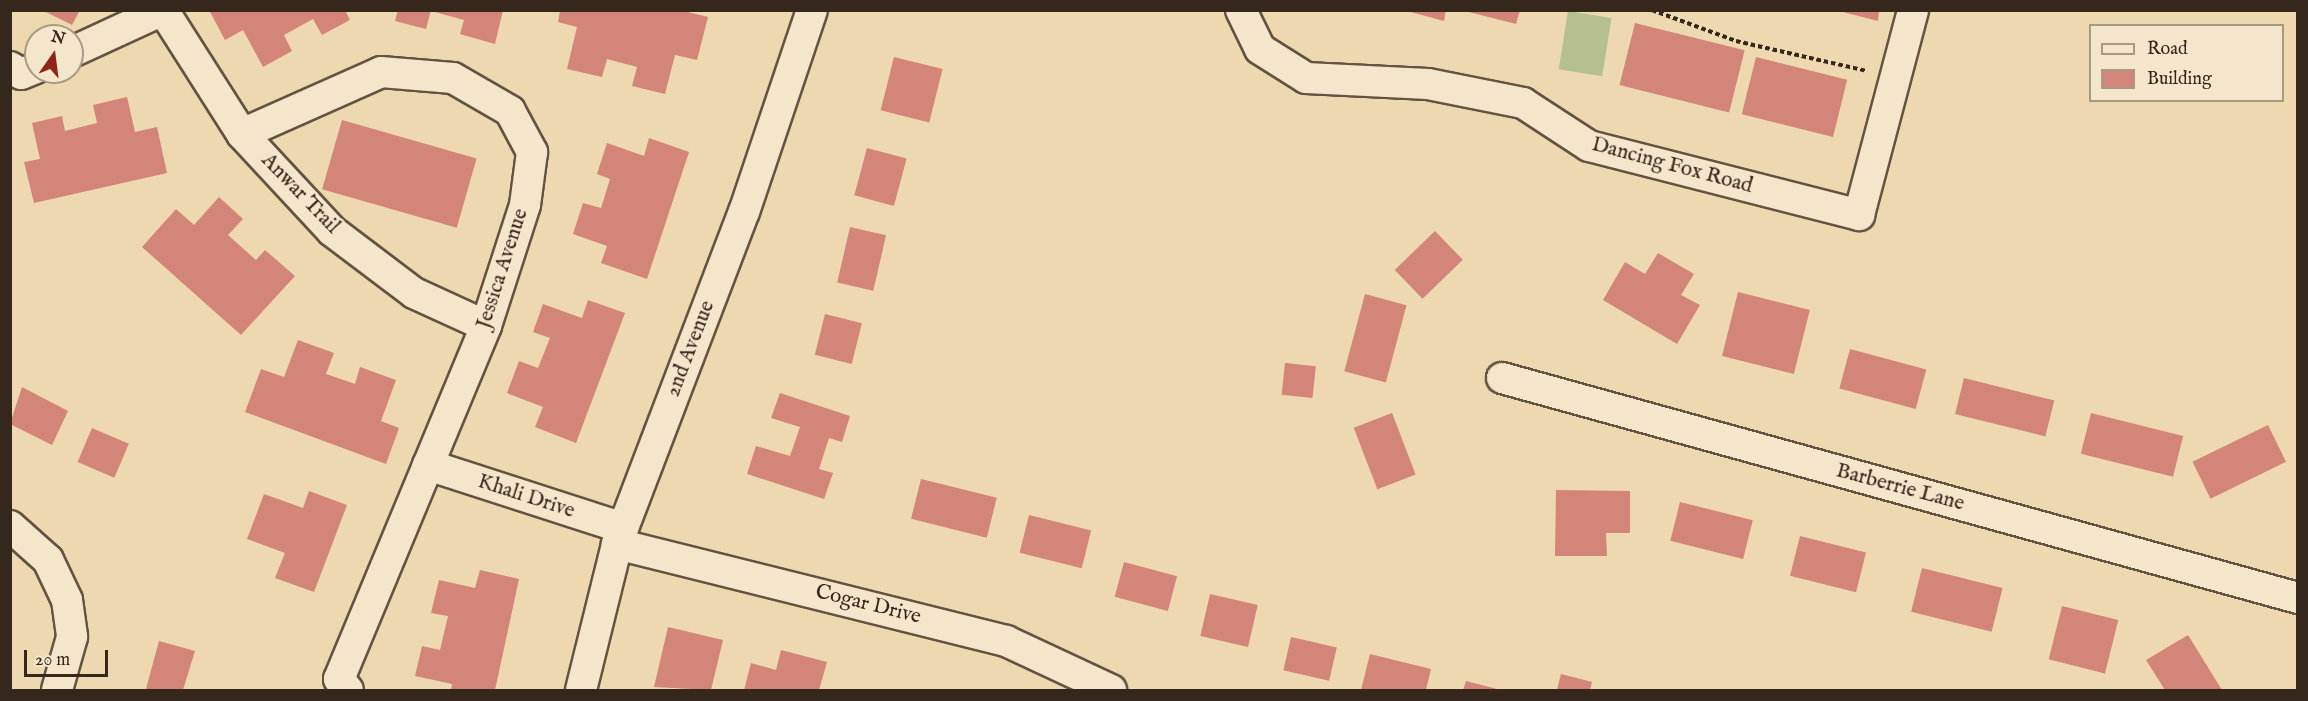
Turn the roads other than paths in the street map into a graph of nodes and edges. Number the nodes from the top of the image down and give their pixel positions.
1 (163, 10) edge
2 (812, 10) edge
3 (1241, 10) edge
4 (1913, 10) edge
5 (84, 46) edge
6 (10, 67) edge
7 (24, 73) edge
8 (242, 134) junction
9 (486, 326) junction
10 (1502, 378) dead end
11 (429, 465) junction
12 (10, 526) edge
13 (620, 536) junction
14 (2298, 598) edge
15 (57, 690) edge
16 (348, 690) edge
17 (581, 690) edge
18 (1111, 690) edge

1 - 5 street
1 - 8 street, Anwar Trail
2 - 13 street, 2nd Avenue
3 - 4 street, Dancing Fox Road
6 - 7 street
8 - 9 street, Anwar Trail
8 - 9 street, Jessica Avenue
9 - 11 street, Jessica Avenue
10 - 14 street, Barberrie Lane
11 - 13 street, Khali Drive
11 - 16 street, Jessica Avenue
12 - 15 street
13 - 17 street, 2nd Avenue
13 - 18 street, Cogar Drive

